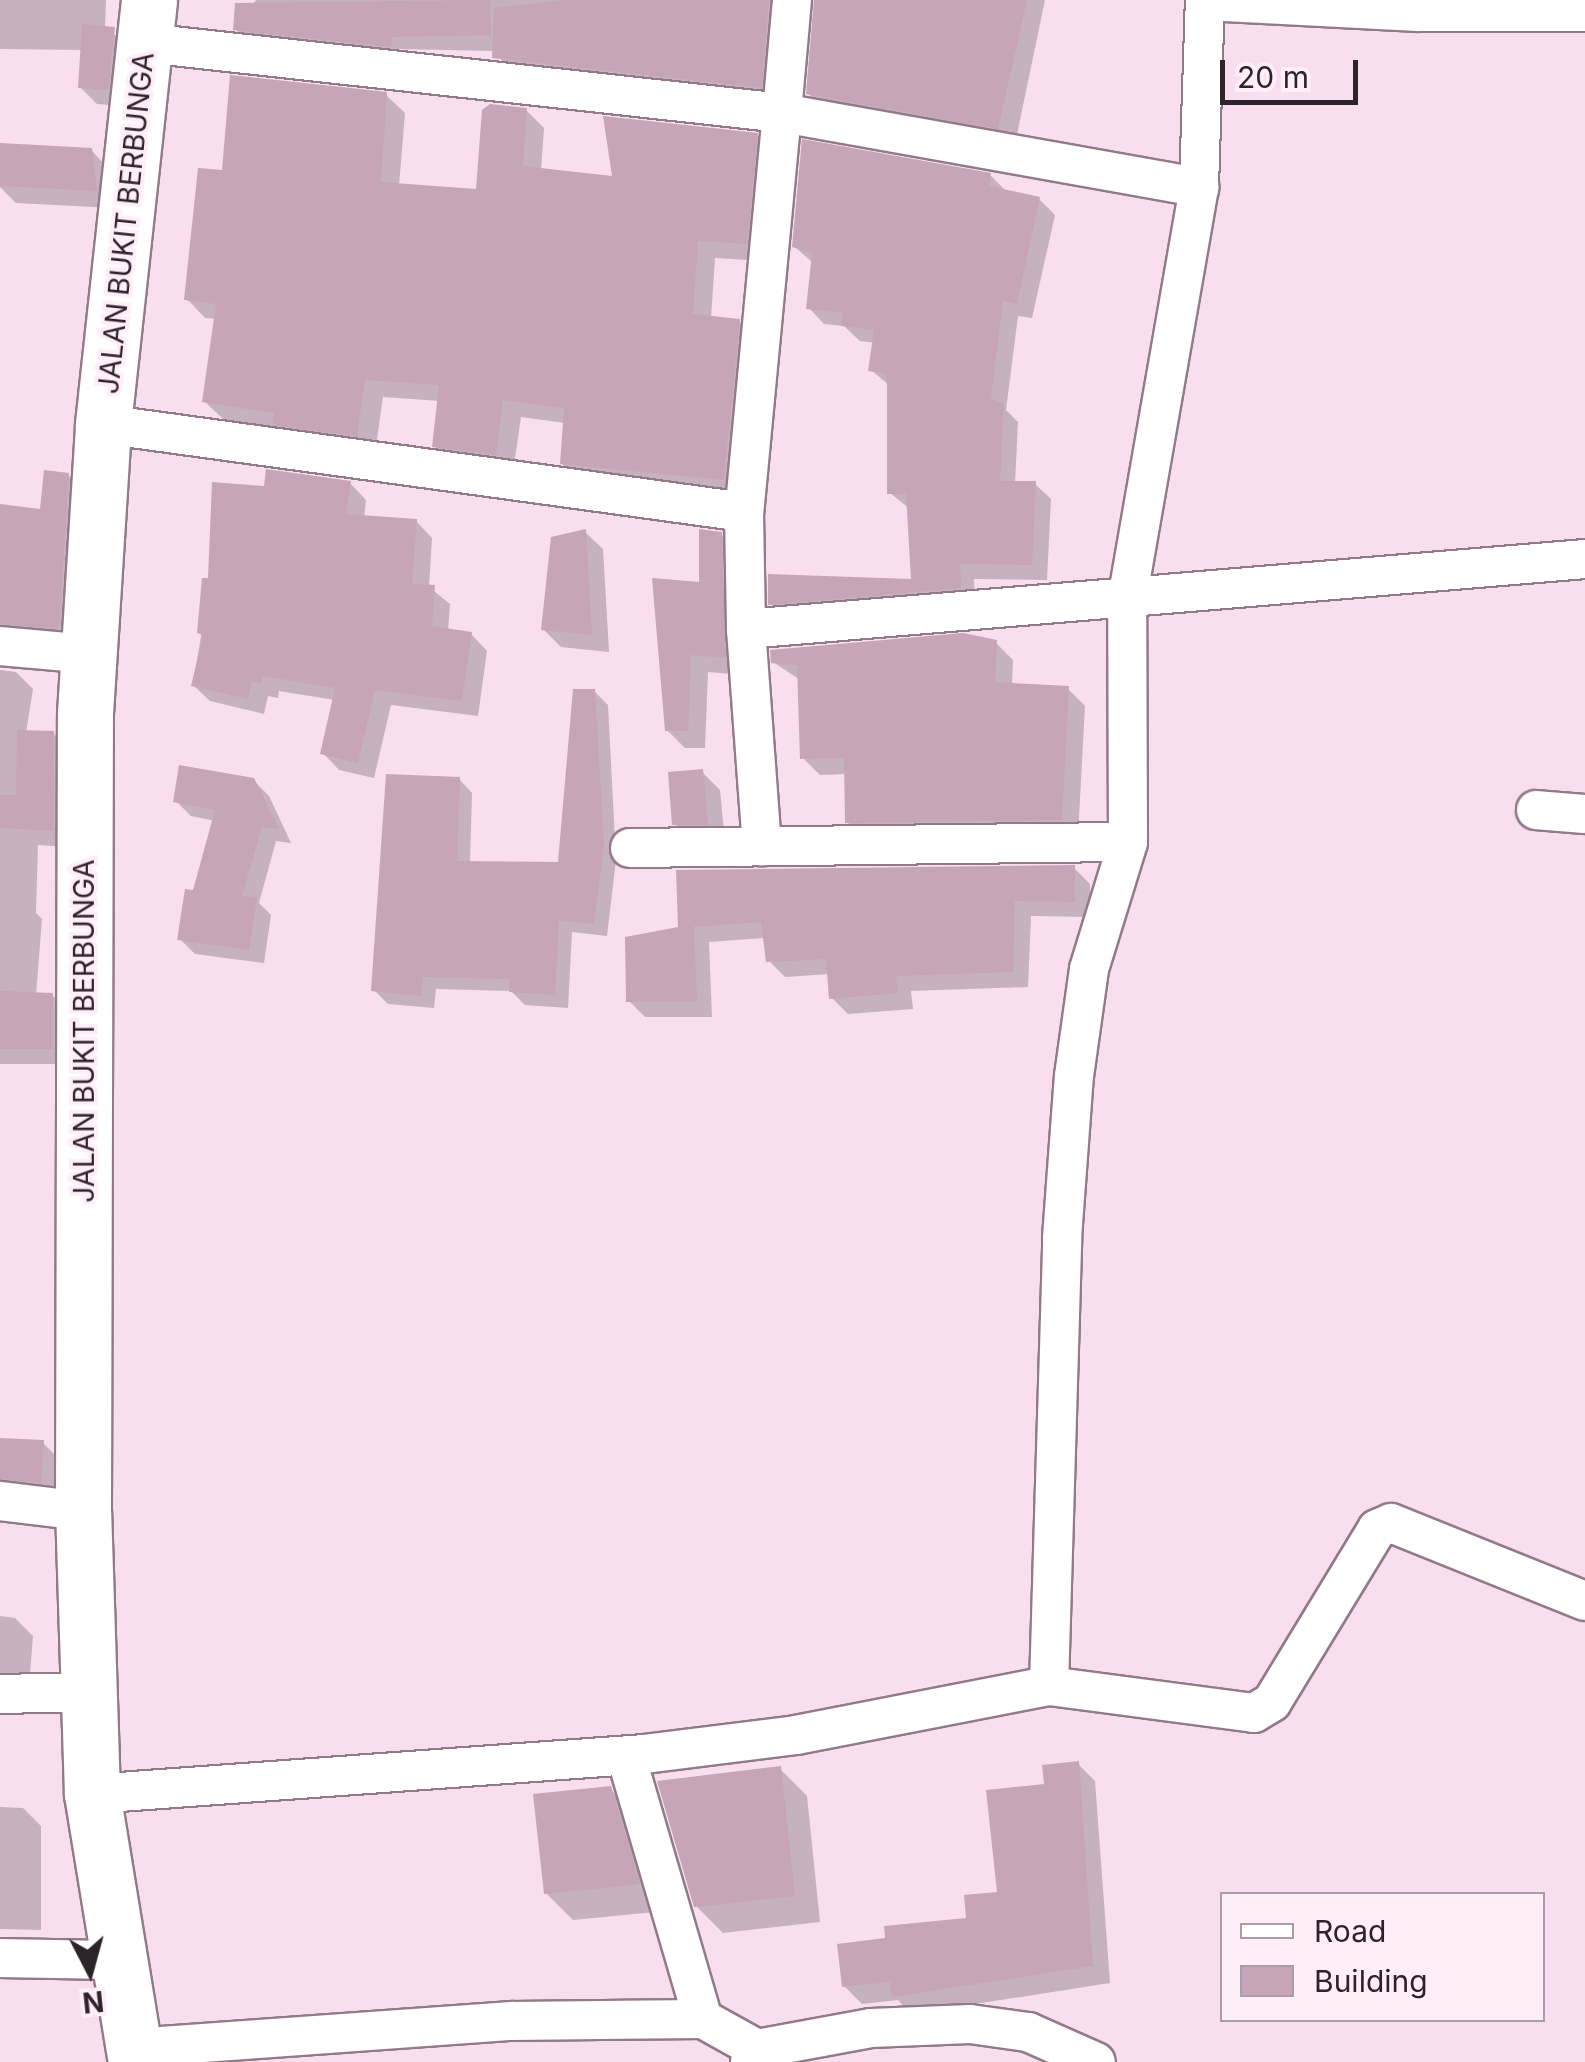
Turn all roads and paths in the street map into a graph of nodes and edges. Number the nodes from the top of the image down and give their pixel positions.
1 (792, 0) edge
2 (1205, 0) edge
3 (1585, 12) edge
4 (148, 22) edge
5 (782, 114) junction
6 (1198, 187) junction
7 (103, 424) junction
8 (744, 512) junction
9 (1585, 560) edge
10 (1127, 600) junction
11 (746, 629) junction
12 (0, 646) edge
13 (89, 654) junction
14 (1536, 810) dead end
15 (1585, 814) edge
16 (1128, 842) junction
17 (762, 846) junction
18 (630, 848) dead end
19 (0, 1501) edge
20 (83, 1510) junction
21 (1585, 1601) edge
22 (1050, 1686) junction
23 (92, 1692) junction
24 (0, 1694) edge
25 (626, 1756) junction
26 (92, 1794) junction
27 (0, 1958) edge
28 (120, 1960) junction
29 (703, 2019) junction
30 (135, 2055) edge
31 (753, 2055) edge
32 (1096, 2062) edge

1 - 5 street
2 - 3 street
2 - 6 street
4 - 5 street
4 - 7 main road, JALAN BUKIT BERBUNGA
5 - 6 street
5 - 8 street
6 - 10 street
7 - 8 street
7 - 13 main road, JALAN BUKIT BERBUNGA
8 - 11 street
9 - 10 street
10 - 11 street
10 - 16 street
11 - 17 street
12 - 13 street
13 - 20 main road, JALAN BUKIT BERBUNGA
14 - 15 street
16 - 17 street
16 - 22 street
17 - 18 street
19 - 20 street
20 - 23 main road, JALAN BUKIT BERBUNGA
21 - 22 street
22 - 25 street
23 - 24 street
23 - 26 main road, JALAN BUKIT BERBUNGA
25 - 26 street
25 - 29 street
26 - 28 main road, JALAN BUKIT BERBUNGA
27 - 28 street
28 - 30 main road, JALAN BUKIT BERBUNGA
29 - 30 street
29 - 31 street
31 - 32 street

